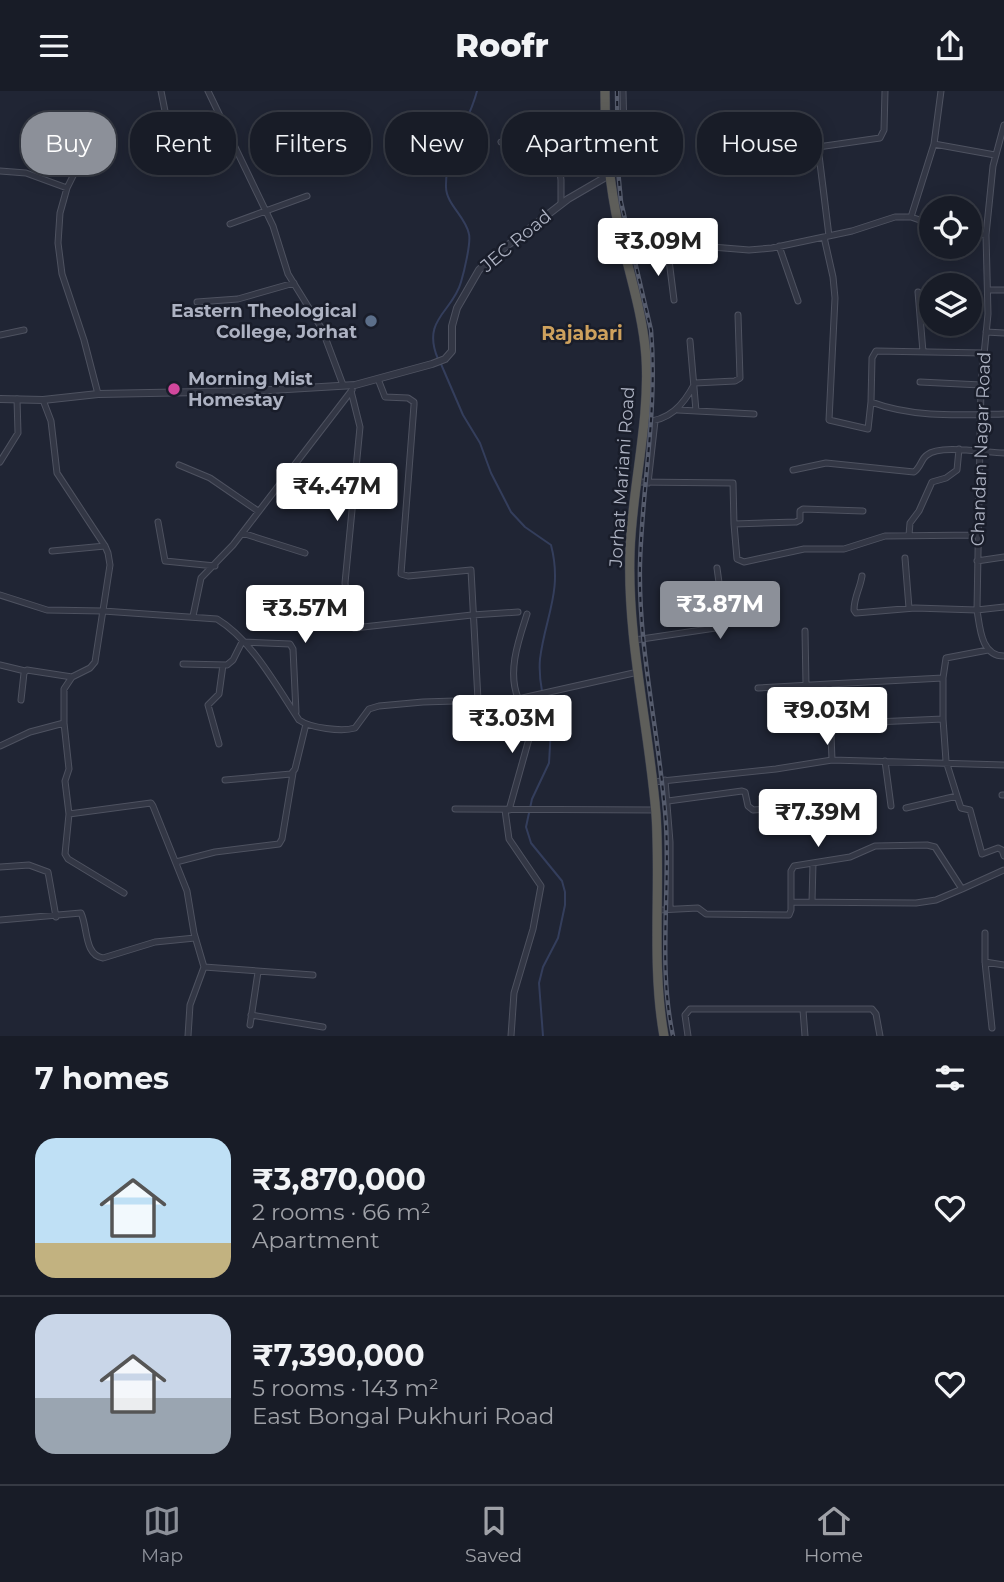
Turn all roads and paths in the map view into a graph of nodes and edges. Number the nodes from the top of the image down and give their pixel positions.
1 (161, 91) edge
2 (208, 91) edge
3 (605, 91) edge
4 (623, 91) edge
5 (886, 91) edge
6 (941, 91) edge
7 (165, 112) edge
8 (606, 112) edge
9 (624, 112) edge
10 (1004, 125) edge
11 (500, 142) dead end
12 (934, 144) junction
13 (995, 155) junction
14 (0, 171) edge
15 (73, 175) edge
16 (609, 175) edge
17 (611, 175) edge
18 (66, 188) junction
19 (307, 196) dead end
20 (561, 204) junction
21 (267, 211) junction
22 (911, 217) junction
23 (919, 219) edge
24 (230, 224) dead end
25 (982, 235) edge
26 (986, 235) junction
27 (826, 236) junction
28 (779, 246) junction
29 (668, 252) junction
30 (626, 258) junction
31 (295, 283) junction
32 (988, 290) junction
33 (1004, 290) edge
34 (918, 292) dead end
35 (674, 300) dead end
36 (798, 301) dead end
37 (197, 302) dead end
38 (738, 315) dead end
39 (24, 330) dead end
40 (986, 332) junction
41 (1004, 333) edge
42 (0, 335) edge
43 (690, 341) dead end
44 (923, 352) junction
45 (984, 353) junction
46 (379, 379) junction
47 (920, 382) dead end
48 (695, 383) junction
49 (343, 385) junction
50 (981, 386) junction
51 (353, 388) junction
52 (98, 394) junction
53 (0, 399) edge
54 (17, 399) junction
55 (43, 400) junction
56 (871, 402) junction
57 (678, 410) junction
58 (696, 411) junction
59 (754, 414) dead end
60 (1004, 414) edge
61 (980, 415) junction
62 (655, 421) junction
63 (642, 422) junction
64 (959, 449) junction
65 (980, 453) junction
66 (1004, 453) edge
67 (0, 462) edge
68 (179, 465) dead end
69 (793, 471) dead end
70 (636, 482) junction
71 (648, 483) junction
72 (258, 511) junction
73 (863, 511) dead end
74 (158, 521) dead end
75 (734, 524) junction
76 (242, 533) junction
77 (909, 535) junction
78 (978, 535) junction
79 (105, 546) junction
80 (52, 551) dead end
81 (304, 553) dead end
82 (1004, 557) edge
83 (905, 558) dead end
84 (977, 561) junction
85 (215, 566) junction
86 (717, 568) dead end
87 (862, 576) dead end
88 (0, 595) edge
89 (1004, 607) edge
90 (909, 608) junction
91 (977, 610) junction
92 (103, 611) junction
93 (518, 612) dead end
94 (527, 614) dead end
95 (472, 615) junction
96 (193, 616) junction
97 (805, 631) dead end
98 (635, 640) junction
99 (242, 642) junction
100 (988, 650) junction
101 (1004, 656) edge
102 (183, 664) dead end
103 (0, 665) edge
104 (223, 665) junction
105 (25, 671) junction
106 (638, 672) junction
107 (72, 677) junction
108 (943, 678) junction
109 (829, 684) junction
110 (806, 685) junction
111 (758, 688) dead end
112 (518, 699) junction
113 (21, 700) dead end
114 (478, 700) junction
115 (296, 716) junction
116 (943, 719) junction
117 (64, 723) junction
118 (306, 724) junction
119 (830, 724) junction
120 (219, 744) dead end
121 (0, 746) edge
122 (832, 760) junction
123 (885, 761) junction
124 (946, 761) junction
125 (1004, 765) edge
126 (293, 773) junction
127 (225, 779) dead end
128 (665, 781) junction
129 (653, 782) junction
130 (957, 796) junction
131 (668, 801) junction
132 (891, 806) dead end
133 (796, 807) dead end
134 (906, 808) dead end
135 (455, 810) dead end
136 (510, 810) junction
137 (656, 810) junction
138 (69, 814) junction
139 (1004, 856) edge
140 (176, 862) junction
141 (813, 863) junction
142 (0, 867) edge
143 (1004, 870) edge
144 (962, 889) junction
145 (124, 893) dead end
146 (791, 902) junction
147 (812, 902) junction
148 (670, 909) junction
149 (658, 910) junction
150 (55, 917) junction
151 (0, 920) edge
152 (985, 933) dead end
153 (195, 937) junction
154 (985, 962) junction
155 (1004, 965) edge
156 (204, 967) junction
157 (258, 972) junction
158 (313, 975) dead end
159 (803, 1010) junction
160 (251, 1015) junction
161 (250, 1025) dead end
162 (323, 1027) dead end
163 (992, 1028) dead end
164 (188, 1036) edge
165 (512, 1036) edge
166 (664, 1036) edge
167 (688, 1036) edge
168 (805, 1036) edge
169 (880, 1036) edge

1 - 7 street
2 - 21 street
3 - 8 highway, Jorhat Mariani Road
4 - 9 street
5 - 27 street
6 - 12 street
10 - 13 street, Chandan Nagar Road
11 - 20 street
12 - 13 street
12 - 22 street
13 - 26 street, Chandan Nagar Road
14 - 18 street
15 - 18 street
16 - 20 street, JEC Road
17 - 30 highway, Jorhat Mariani Road
18 - 52 street
19 - 21 street
20 - 46 street, JEC Road
21 - 24 street
21 - 31 street
22 - 23 street
22 - 27 street
25 - 26 street
26 - 32 street, Chandan Nagar Road
27 - 28 street
27 - 56 street
28 - 29 street
28 - 36 street
29 - 30 street
29 - 35 street
30 - 63 highway, Jorhat Mariani Road
31 - 37 street
31 - 49 street
32 - 33 street
32 - 40 street, Chandan Nagar Road
34 - 44 street
38 - 48 street
39 - 42 street
40 - 41 street
40 - 45 street, Chandan Nagar Road
43 - 48 street
44 - 45 street
44 - 56 street
45 - 50 street, Chandan Nagar Road
46 - 51 street, JEC Road
46 - 95 street
47 - 50 street
48 - 57 street
48 - 58 street
49 - 51 street, JEC Road
49 - 52 street, JEC Road
50 - 61 street, Chandan Nagar Road
51 - 72 street
51 - 95 street
52 - 55 street, JEC Road
53 - 54 street, JEC Road
54 - 55 street, JEC Road
54 - 67 street
55 - 79 street
56 - 61 street
57 - 58 street
57 - 62 street
58 - 59 street
60 - 61 street
61 - 65 street, Chandan Nagar Road
62 - 63 street
62 - 71 street
63 - 70 highway, Jorhat Mariani Road
64 - 65 street
64 - 69 street
64 - 77 street
65 - 66 street
65 - 78 street, Chandan Nagar Road
68 - 72 street
70 - 71 street
70 - 98 highway, Jorhat Mariani Road
71 - 75 street
72 - 76 street
73 - 75 street
74 - 85 street
75 - 77 street
76 - 81 street
76 - 85 street
77 - 78 street
78 - 84 street, Chandan Nagar Road
79 - 80 street
79 - 92 street
82 - 84 street
83 - 90 street
84 - 91 street, Chandan Nagar Road
85 - 96 street
86 - 98 street
87 - 90 street
88 - 92 street
89 - 91 street
90 - 91 street
91 - 100 street, Chandan Nagar Road
92 - 96 street
92 - 107 street
93 - 95 street
94 - 112 street
95 - 114 street
96 - 99 street
97 - 110 street
98 - 106 highway, Jorhat Mariani Road
99 - 104 street
99 - 115 street
99 - 115 street
100 - 101 street
100 - 108 street
102 - 104 street
103 - 105 street
104 - 120 street
105 - 107 street
105 - 113 street
106 - 112 street
106 - 129 highway, Jorhat Mariani Road
107 - 117 street
108 - 109 street
108 - 116 street
109 - 110 street
109 - 119 street
110 - 111 street
112 - 114 street
112 - 136 street
114 - 118 street
115 - 118 street
116 - 119 street
116 - 124 street
117 - 121 street
117 - 138 street
118 - 126 street
119 - 122 street
122 - 123 street
122 - 128 street
123 - 124 street
123 - 132 street
124 - 125 street
124 - 130 street
126 - 127 street
126 - 140 street
128 - 129 street
128 - 131 street
129 - 137 highway, Jorhat Mariani Road
130 - 134 street
130 - 139 street
131 - 133 street
131 - 148 street
135 - 136 street
136 - 137 street
136 - 165 street
137 - 149 highway, Jorhat Mariani Road
138 - 140 street
138 - 145 street
140 - 153 street
141 - 144 street
141 - 146 street
141 - 147 street
142 - 150 street
143 - 144 street
144 - 147 street
146 - 147 street
146 - 148 street
148 - 149 street
149 - 166 highway, Jorhat Mariani Road
150 - 151 street
150 - 153 street
152 - 154 street
153 - 156 street
154 - 155 street
154 - 163 street
156 - 157 street
156 - 164 street
157 - 158 street
157 - 160 street
159 - 167 street
159 - 168 street
159 - 169 street
160 - 161 street
160 - 162 street

